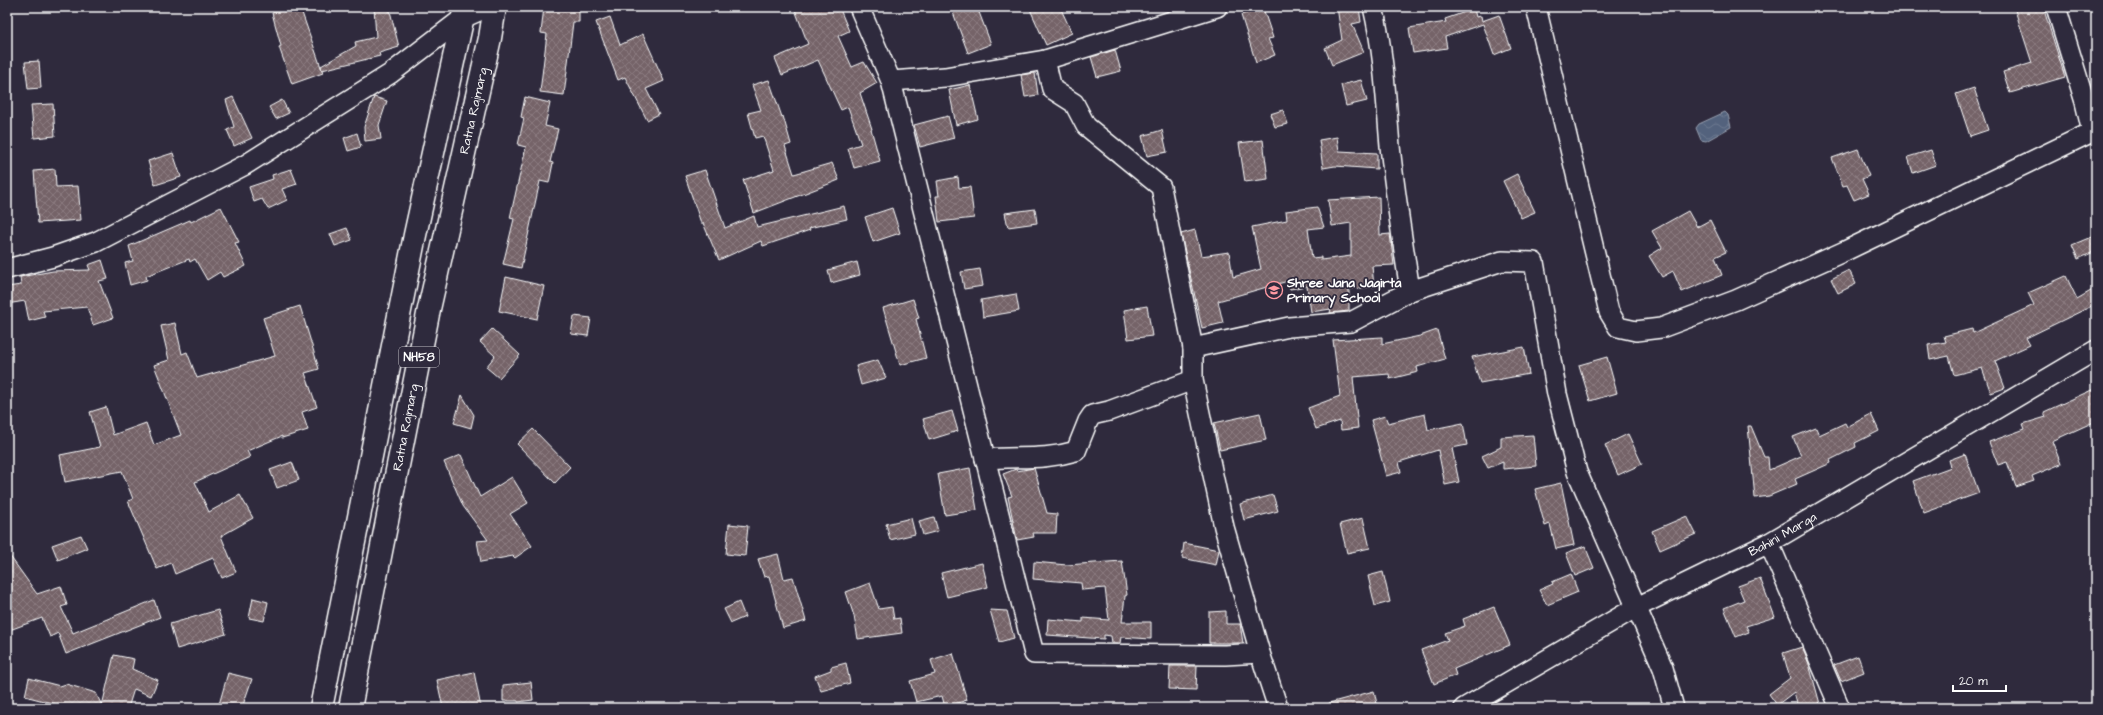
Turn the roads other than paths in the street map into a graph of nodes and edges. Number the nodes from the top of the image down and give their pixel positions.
1 (488, 7) edge
2 (495, 7) edge
3 (859, 7) edge
4 (1217, 7) edge
5 (1373, 7) edge
6 (1536, 7) edge
7 (2056, 7) edge
8 (464, 13) edge
9 (1045, 60) junction
10 (891, 81) junction
11 (2094, 131) edge
12 (7, 269) edge
13 (1410, 291) junction
14 (1193, 348) junction
15 (2096, 350) edge
16 (1193, 380) junction
17 (985, 459) junction
18 (1769, 543) junction
19 (1635, 608) junction
20 (1260, 653) junction
21 (321, 708) edge
22 (350, 708) edge
23 (1278, 708) edge
24 (1464, 708) edge
25 (1674, 708) edge
26 (1840, 708) edge

1 - 8 street
2 - 22 main road, Ratna Rajmarg / NH58
3 - 10 street
4 - 9 street
5 - 13 street
6 - 11 street
7 - 11 street
8 - 12 street
8 - 21 main road, NH58
9 - 10 street
9 - 14 street
10 - 17 street
13 - 14 street
13 - 19 street
14 - 16 street
15 - 18 street, Bahini Marga
16 - 17 street
16 - 20 street
17 - 20 street
18 - 19 street, Bahini Marga
18 - 26 street
19 - 24 street, Bahini Marga
19 - 25 street
20 - 23 street

